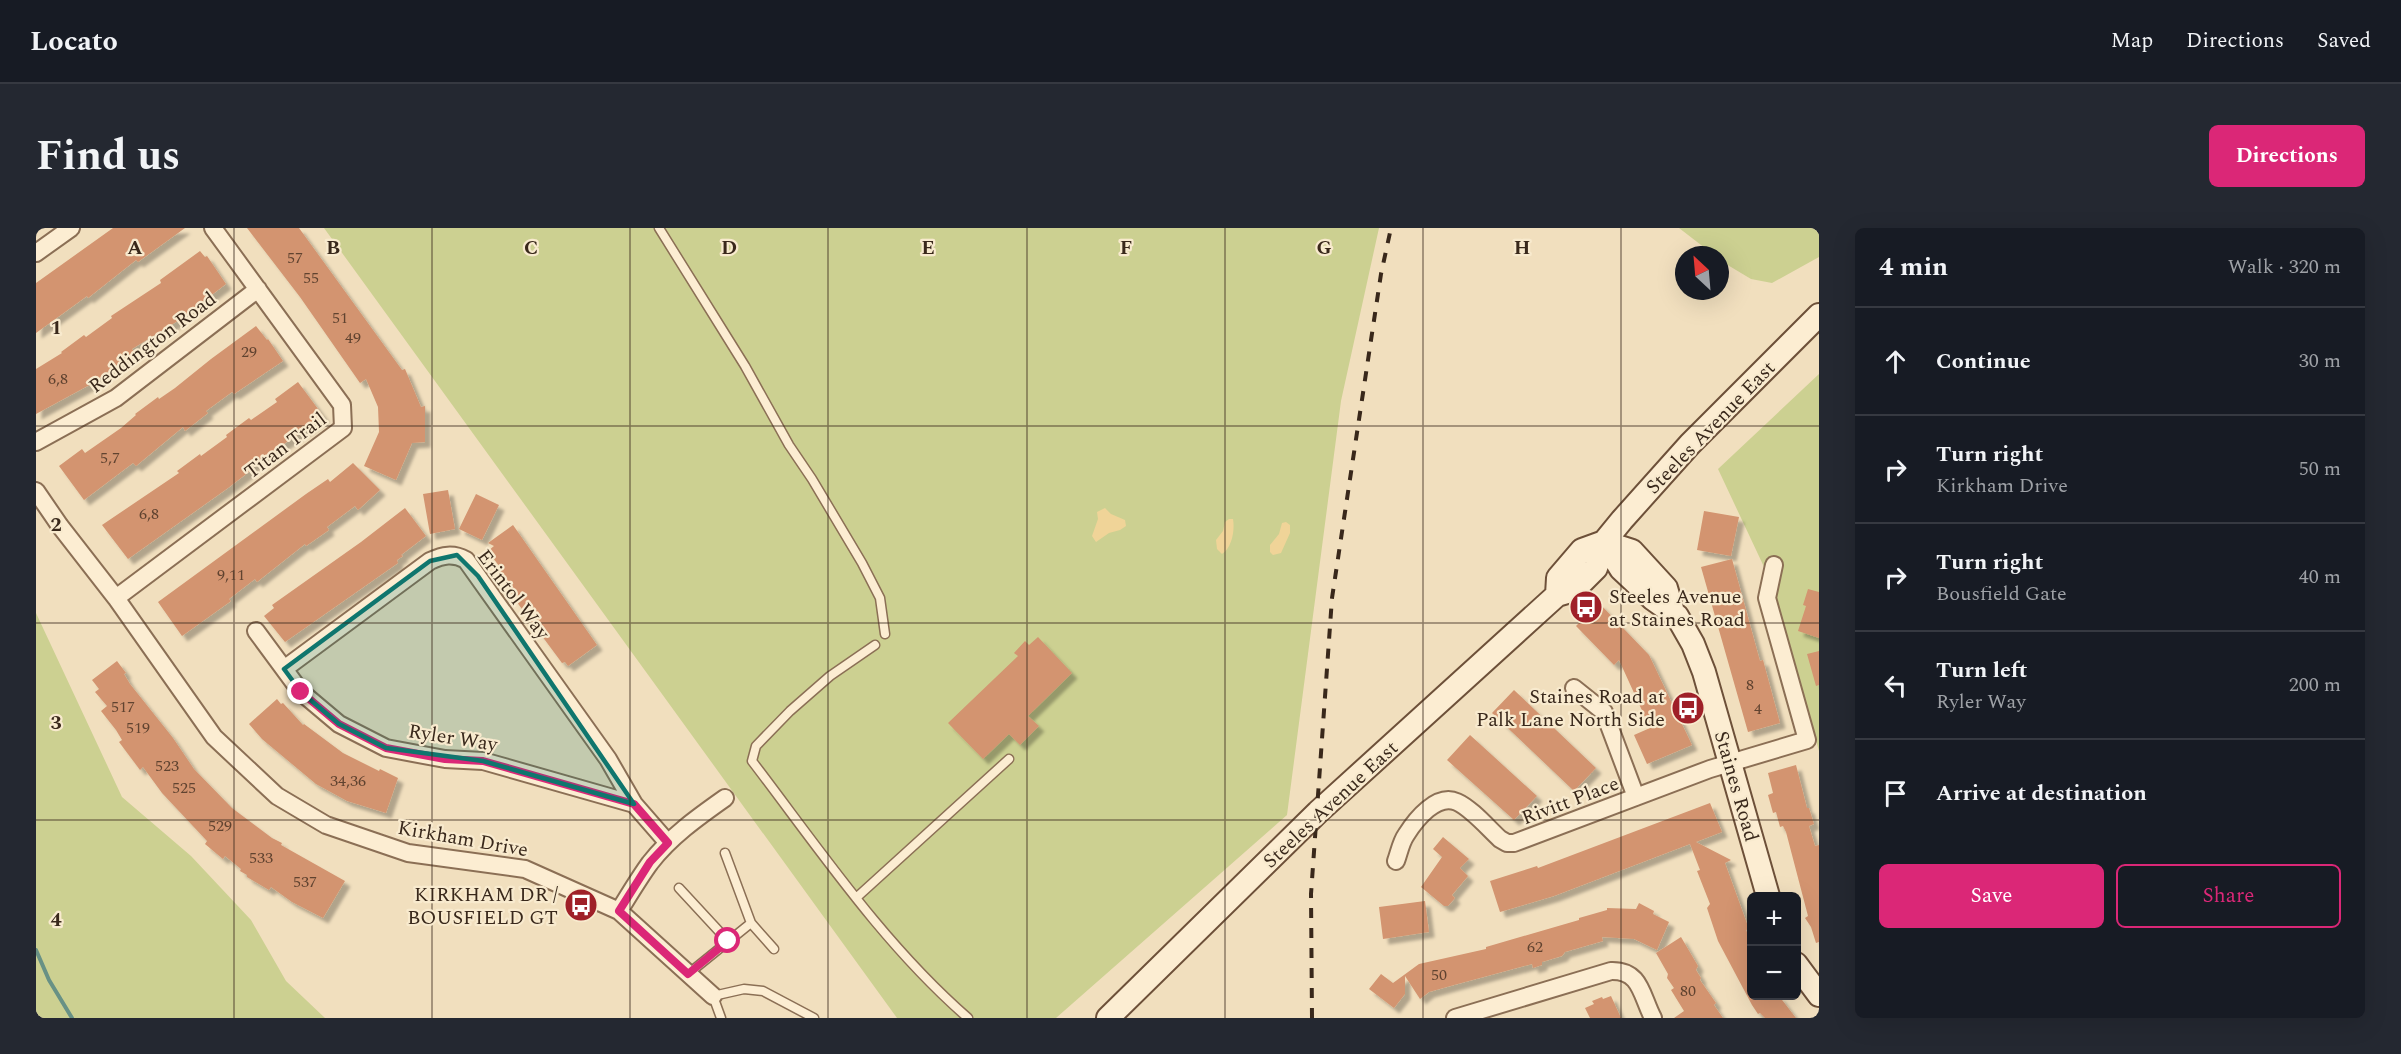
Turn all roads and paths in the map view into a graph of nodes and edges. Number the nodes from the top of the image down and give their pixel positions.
1 (71, 228) edge
2 (213, 228) edge
3 (659, 228) edge
4 (36, 253) edge
5 (258, 289) junction
6 (1819, 315) edge
7 (36, 442) edge
8 (36, 491) edge
9 (1604, 542) junction
10 (1774, 565) dead end
11 (116, 598) junction
12 (255, 631) dead end
13 (885, 634) dead end
14 (874, 645) dead end
15 (284, 669) junction
16 (1574, 688) dead end
17 (1009, 759) dead end
18 (1730, 762) junction
19 (1636, 797) junction
20 (725, 798) dead end
21 (634, 804) junction
22 (668, 843) junction
23 (725, 853) dead end
24 (1396, 861) dead end
25 (679, 888) dead end
26 (1767, 892) edge
27 (856, 898) junction
28 (619, 911) junction
29 (751, 923) junction
30 (728, 941) junction
31 (774, 949) dead end
32 (1801, 970) edge
33 (688, 974) junction
34 (1819, 995) edge
35 (713, 996) junction
36 (721, 1018) edge
37 (814, 1018) edge
38 (968, 1018) edge
39 (1108, 1018) edge
40 (1455, 1018) edge
41 (1653, 1018) edge

1 - 4 street
2 - 5 street, Titan Trail
3 - 13 lane
5 - 7 street, Reddington Road
5 - 11 street, Titan Trail
6 - 9 main road, Steeles Avenue East
8 - 11 street, Kirkham Drive
9 - 18 main road, Staines Road
9 - 39 main road, Steeles Avenue East
10 - 18 street, Rivitt Place
11 - 28 street, Kirkham Drive
12 - 15 street, Ryler Way
14 - 27 lane
15 - 21 street, Ryler Way
15 - 21 street, Erintol Way
16 - 19 street
17 - 27 lane
18 - 19 street, Rivitt Place
18 - 26 main road, Staines Road
19 - 24 street, Rivitt Place
20 - 22 street
21 - 22 street
22 - 28 street
23 - 29 lane
25 - 30 lane
27 - 38 lane
28 - 33 street, Kirkham Drive
29 - 30 lane
29 - 31 lane
30 - 33 lane
32 - 34 main road
33 - 35 street, Kirkham Drive
35 - 36 lane
35 - 37 lane
40 - 41 street

